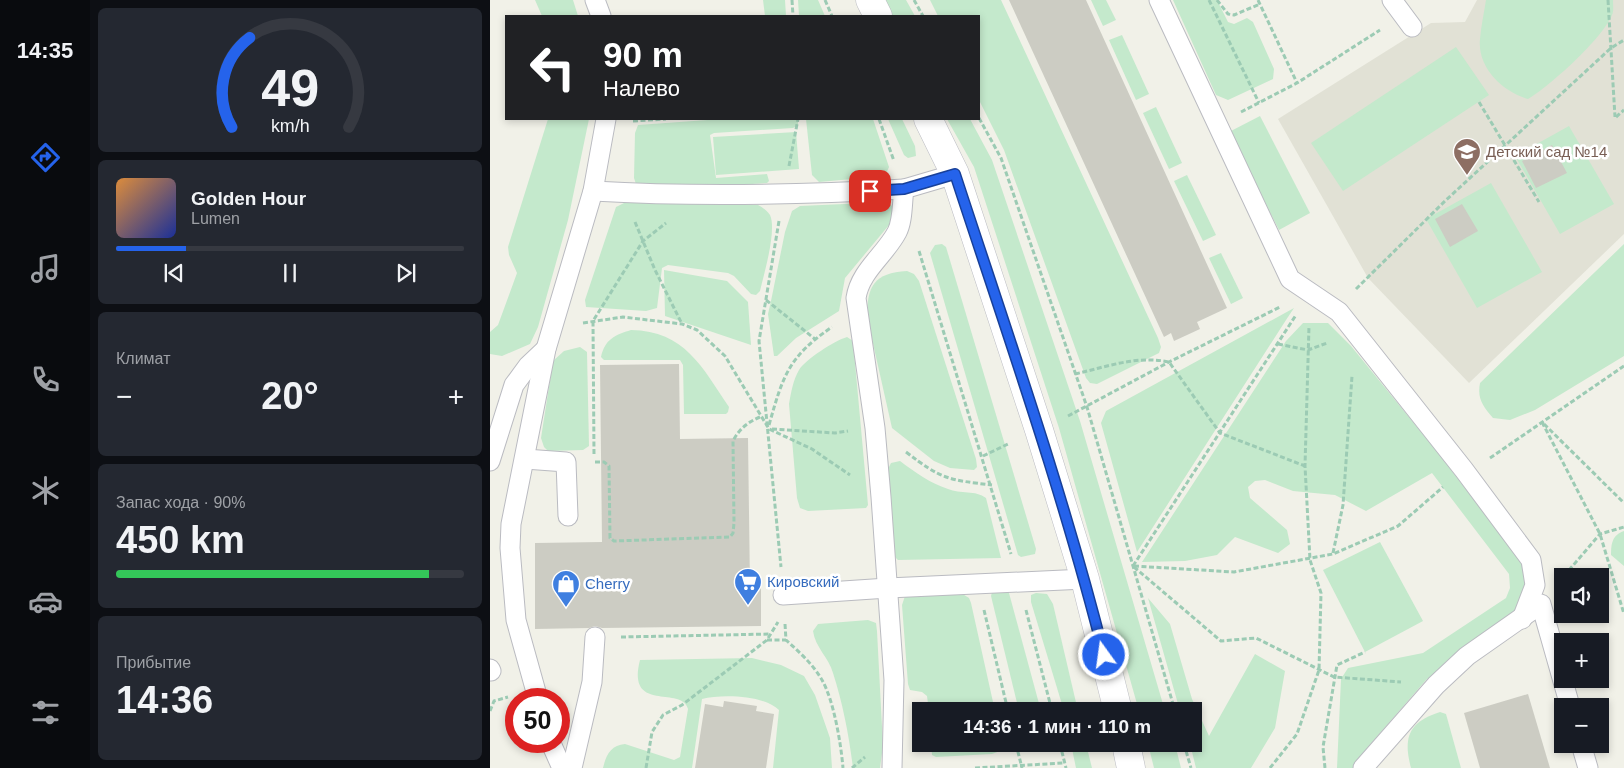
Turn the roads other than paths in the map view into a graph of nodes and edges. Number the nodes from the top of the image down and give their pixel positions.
1 (594, 0) edge
2 (870, 0) edge
3 (1159, 0) edge
4 (601, 15) edge
5 (878, 15) edge
6 (606, 120) edge
7 (928, 120) edge
8 (955, 174) junction
9 (904, 189) junction
10 (593, 192) junction
11 (546, 348) junction
12 (525, 459) junction
13 (490, 461) edge
14 (568, 516) dead end
15 (1085, 579) junction
16 (888, 588) junction
17 (783, 595) road end
18 (1522, 619) junction
19 (595, 637) road end
20 (535, 688) edge
21 (1568, 698) edge
22 (1116, 702) edge
23 (1128, 752) edge
24 (555, 753) edge
25 (1584, 753) edge
26 (562, 768) edge
27 (572, 768) edge
28 (892, 768) edge
29 (1132, 768) edge
30 (1363, 768) edge
31 (1588, 768) edge

1 - 4 lane
2 - 5 main road
3 - 18 lane
6 - 10 lane
7 - 8 main road
8 - 9 lane
8 - 15 main road
9 - 10 lane
9 - 16 lane
10 - 11 lane
11 - 12 lane
11 - 13 lane
12 - 14 lane
12 - 20 lane
15 - 16 lane
15 - 22 main road
16 - 17 lane
16 - 28 lane
18 - 21 lane
18 - 30 lane
19 - 27 lane
23 - 29 main road
24 - 26 lane
25 - 31 lane

